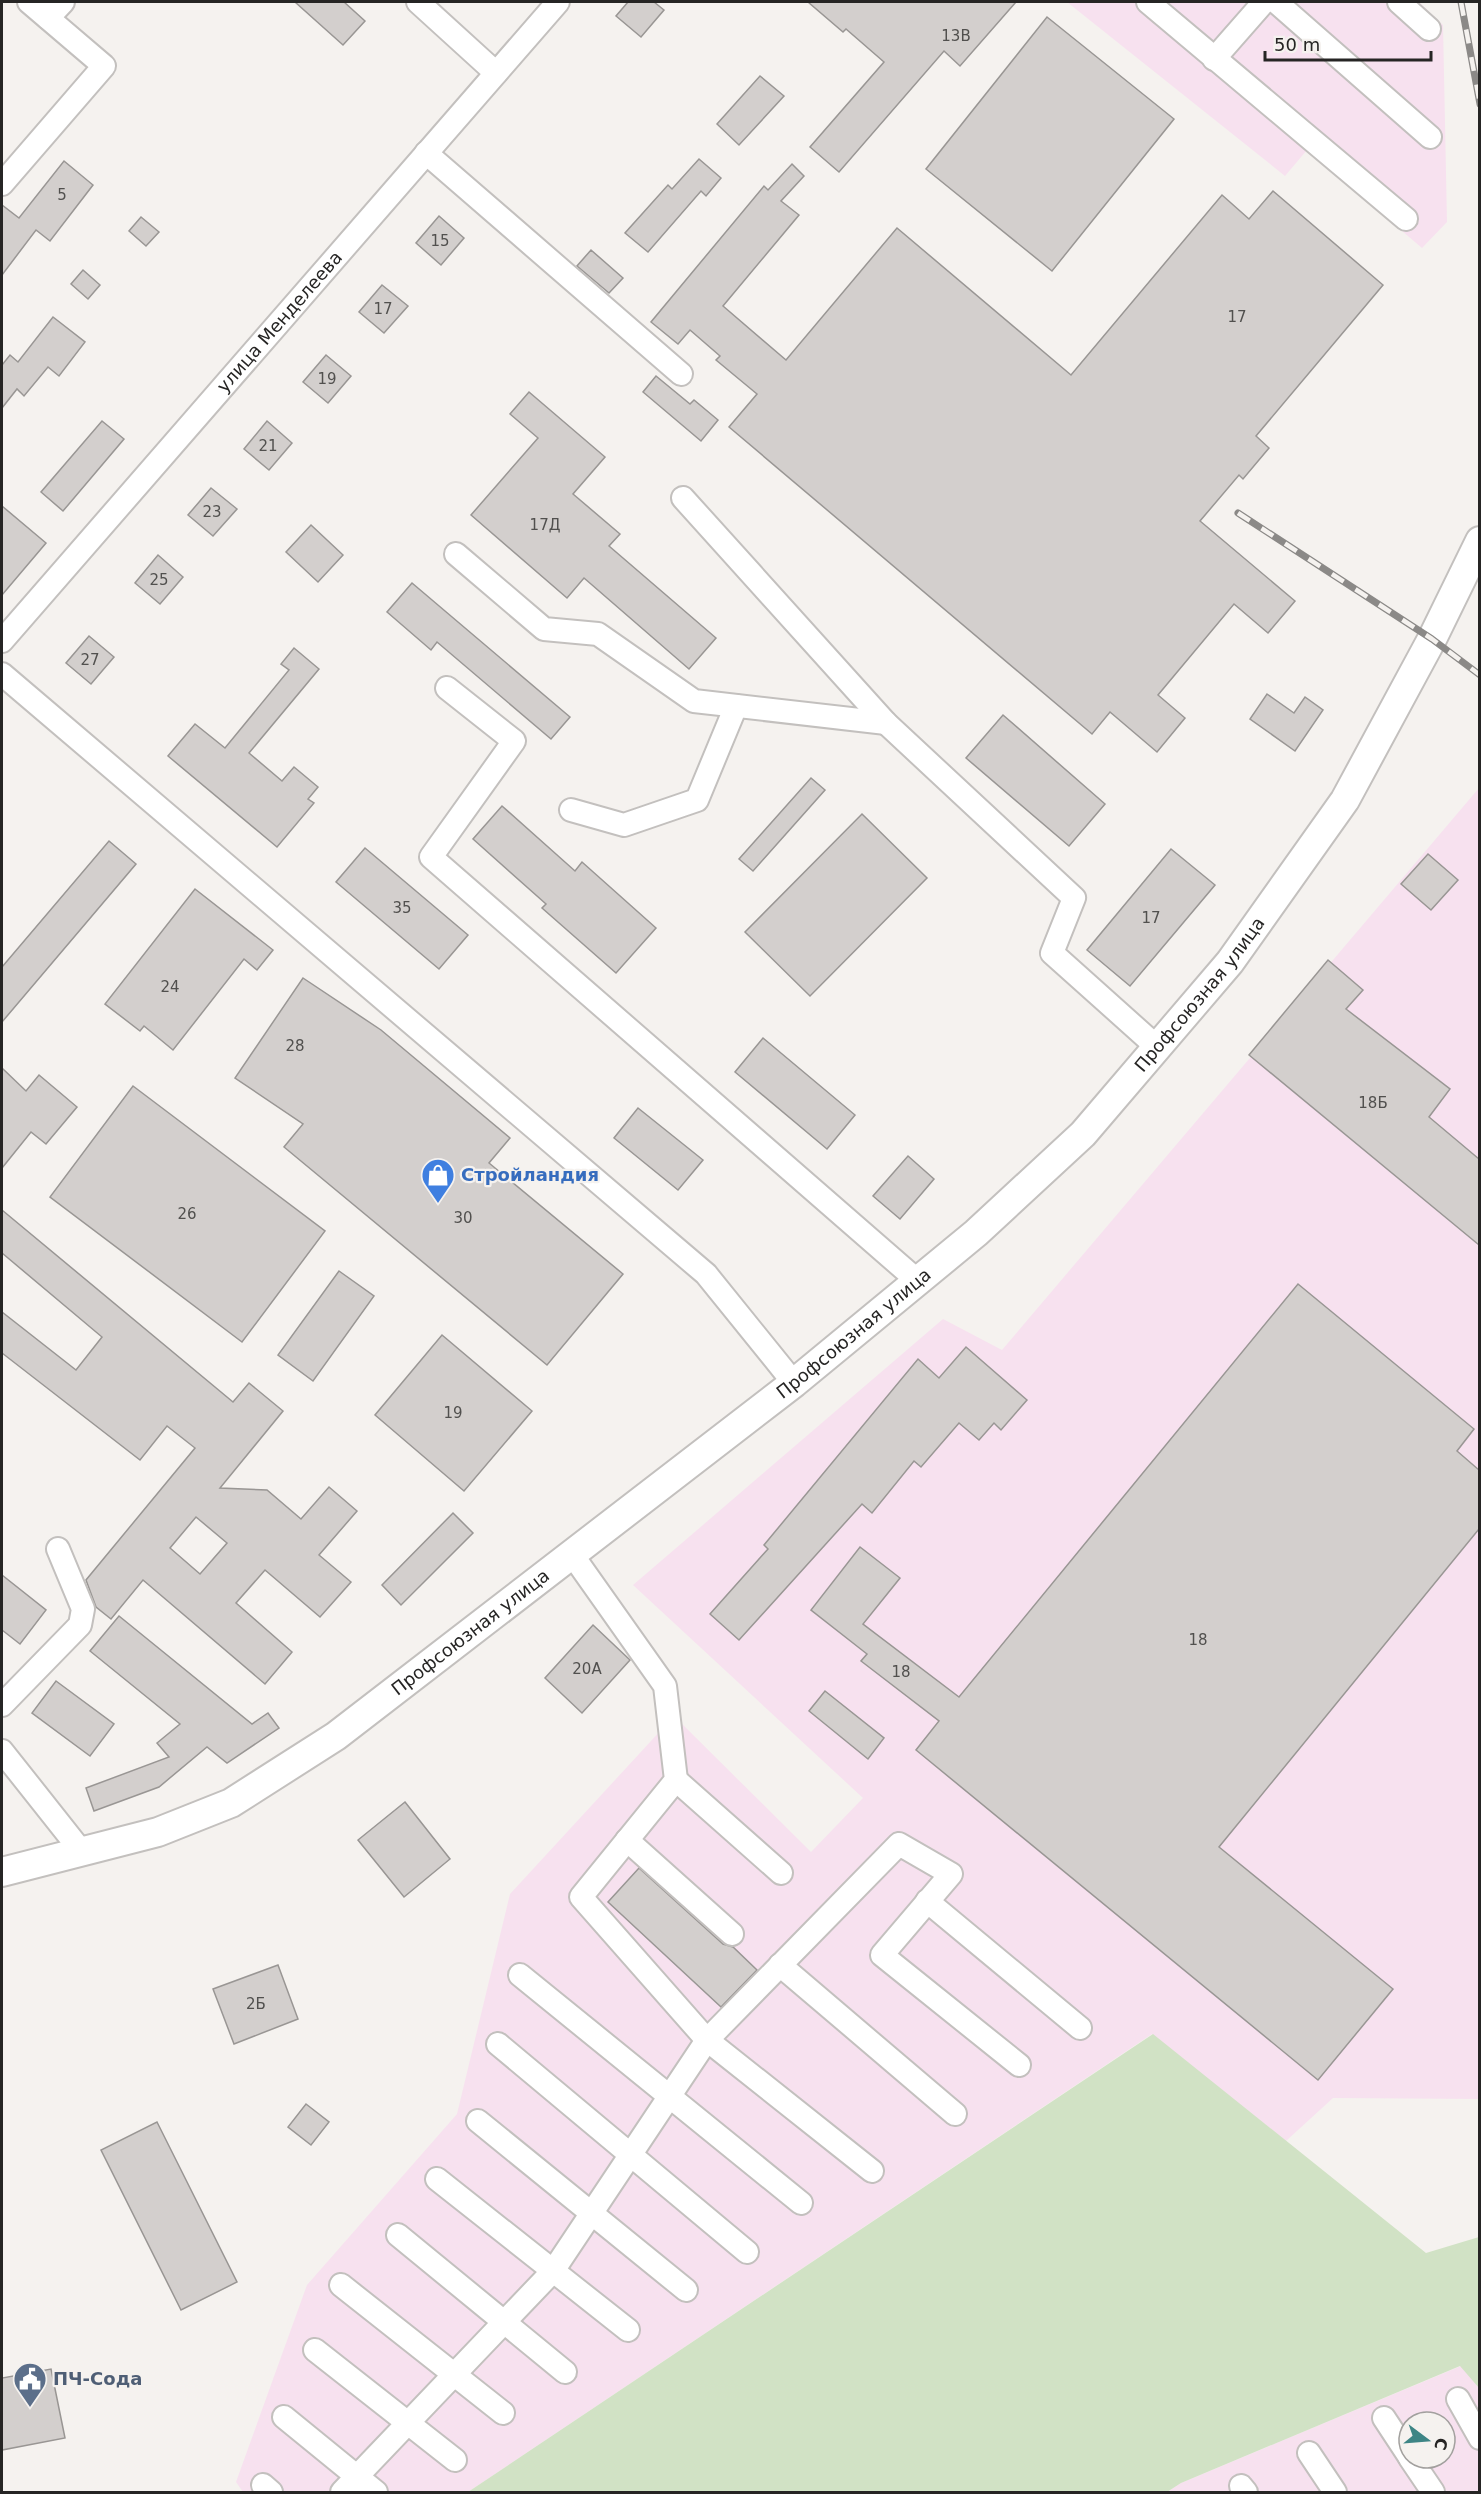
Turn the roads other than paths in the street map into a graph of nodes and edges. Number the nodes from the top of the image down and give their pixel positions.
1 (29, 2) edge
2 (558, 2) edge
3 (1148, 2) edge
4 (1264, 2) edge
5 (1276, 2) edge
6 (1399, 2) edge
7 (424, 4) edge
8 (56, 10) edge
9 (1429, 29) dead end
10 (1214, 59) junction
11 (496, 73) junction
12 (1430, 137) dead end
13 (426, 153) junction
14 (2, 184) edge
15 (1406, 219) dead end
16 (681, 374) dead end
17 (683, 498) dead end
18 (1479, 541) edge
19 (456, 554) dead end
20 (2, 641) edge
21 (2, 674) edge
22 (447, 688) dead end
23 (736, 706) junction
24 (886, 723) junction
25 (571, 810) dead end
26 (1157, 1047) junction
27 (919, 1282) junction
28 (794, 1383) junction
29 (58, 1549) dead end
30 (571, 1553) junction
31 (2, 1705) edge
32 (2, 1751) edge
33 (676, 1780) junction
34 (627, 1840) junction
35 (82, 1852) junction
36 (2, 1872) edge
37 (781, 1873) dead end
38 (927, 1901) junction
39 (732, 1934) dead end
40 (780, 1965) junction
41 (520, 1976) dead end
42 (1080, 2028) dead end
43 (707, 2040) junction
44 (498, 2044) dead end
45 (1019, 2065) dead end
46 (670, 2096) junction
47 (955, 2114) dead end
48 (478, 2121) dead end
49 (631, 2156) junction
50 (872, 2171) dead end
51 (437, 2179) dead end
52 (801, 2203) dead end
53 (593, 2214) junction
54 (398, 2235) dead end
55 (747, 2252) dead end
56 (553, 2271) junction
57 (341, 2285) dead end
58 (686, 2289) dead end
59 (505, 2322) junction
60 (628, 2330) dead end
61 (315, 2350) dead end
62 (565, 2372) dead end
63 (455, 2375) junction
64 (1458, 2399) dead end
65 (503, 2413) dead end
66 (284, 2417) dead end
67 (1384, 2418) dead end
68 (408, 2423) junction
69 (1397, 2438) edge
70 (1479, 2438) edge
71 (1309, 2452) dead end
72 (455, 2460) dead end
73 (1418, 2470) edge
74 (349, 2485) edge
75 (376, 2493) edge
76 (1335, 2493) edge
77 (1433, 2493) edge

1 - 8 street
2 - 11 street, улица Менделеева
3 - 10 street
4 - 10 street
5 - 12 street
6 - 9 street
7 - 11 street
8 - 14 street
10 - 15 street
11 - 13 street, улица Менделеева
13 - 16 street
13 - 20 street, улица Менделеева
17 - 24 street
18 - 26 main road, Профсоюзная улица
19 - 23 street
21 - 28 street
22 - 27 street
23 - 24 street
23 - 25 street
24 - 26 street
26 - 27 main road, Профсоюзная улица
27 - 28 main road, Профсоюзная улица
28 - 30 main road, Профсоюзная улица
29 - 31 street
30 - 33 street
30 - 35 main road, Профсоюзная улица
32 - 35 street
33 - 34 street
33 - 37 street
34 - 39 street
34 - 43 street
35 - 36 main road, Профсоюзная улица
38 - 40 street
38 - 42 street
38 - 45 street
40 - 43 street
40 - 47 street
41 - 46 street
43 - 46 street
43 - 50 street
44 - 49 street
46 - 49 street
46 - 52 street
48 - 53 street
49 - 53 street
49 - 55 street
51 - 56 street
53 - 56 street
53 - 58 street
54 - 59 street
56 - 59 street
56 - 60 street
57 - 63 street
59 - 62 street
59 - 63 street
61 - 68 street
63 - 65 street
63 - 68 street
64 - 70 street
66 - 74 street
67 - 69 street
68 - 72 street
68 - 74 street
71 - 76 street
73 - 77 street
74 - 75 street

